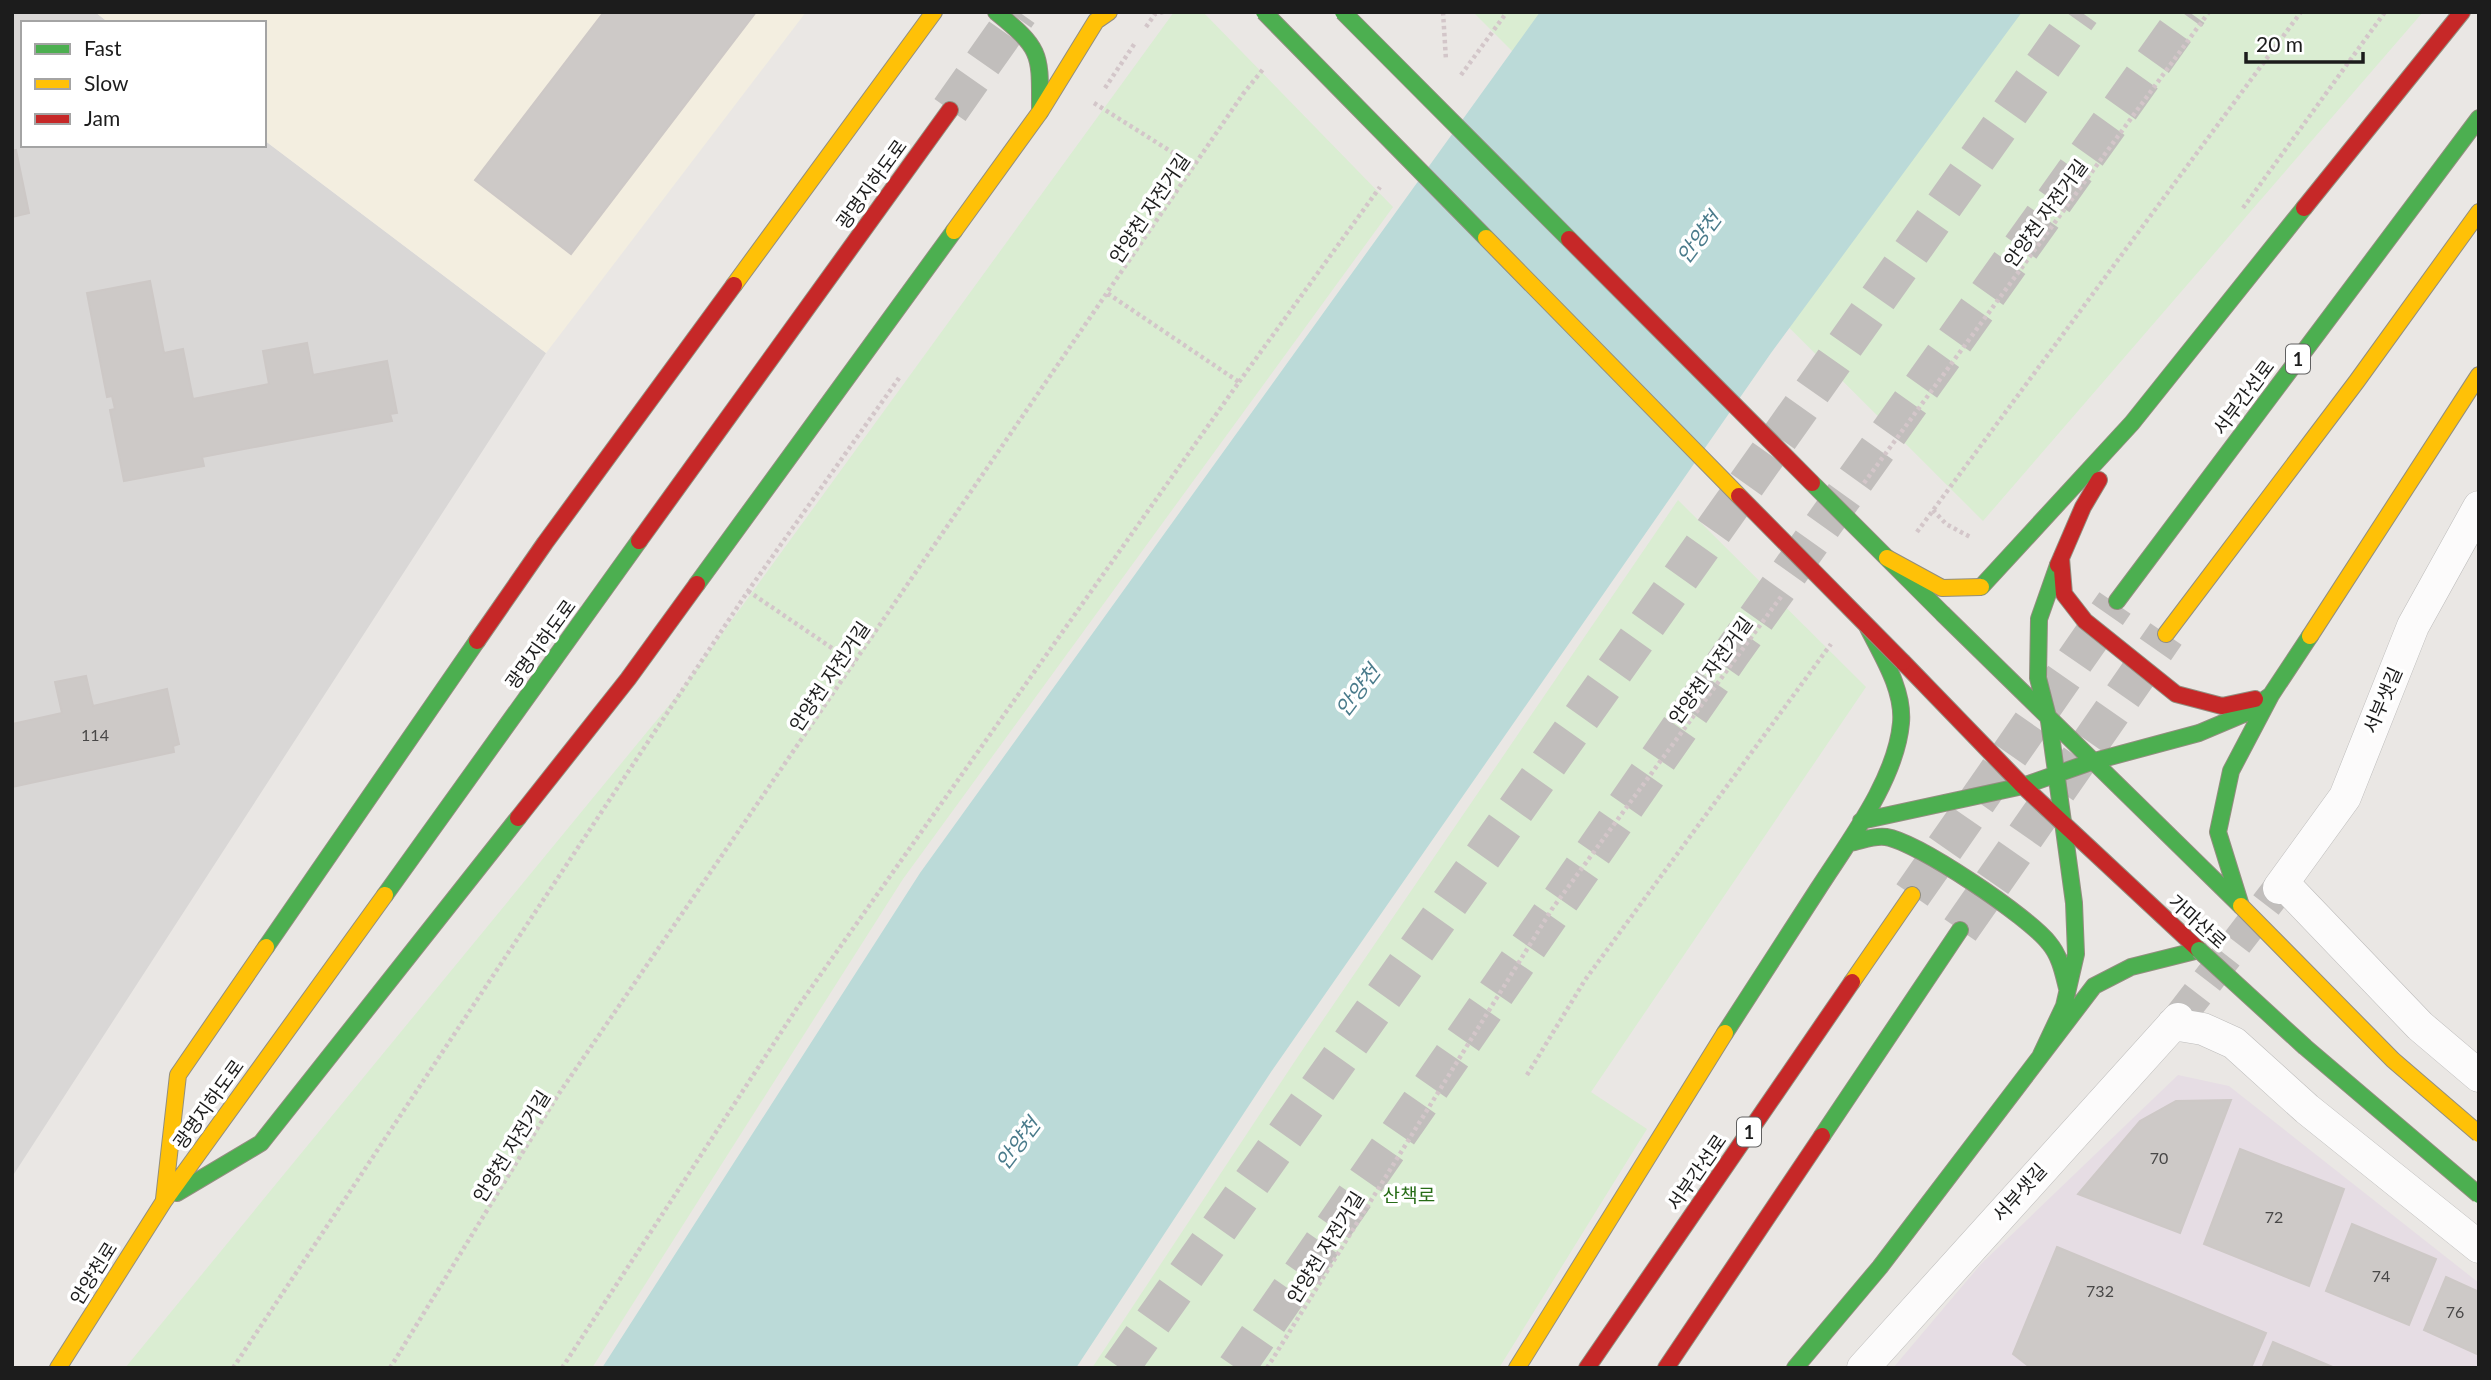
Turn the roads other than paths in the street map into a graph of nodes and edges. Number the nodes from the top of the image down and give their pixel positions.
1 (934, 12) edge
2 (950, 12) edge
3 (996, 12) edge
4 (1264, 12) edge
5 (1343, 12) edge
6 (2462, 12) edge
7 (1101, 15) edge
8 (917, 33) junction
9 (950, 110) tunnel mouth
10 (1040, 112) junction
11 (2479, 118) edge
12 (2479, 212) edge
13 (2479, 375) edge
14 (2132, 423) junction
15 (2479, 507) edge
16 (1887, 558) junction
17 (2061, 558) junction
18 (2117, 601) tunnel mouth
19 (2166, 634) tunnel mouth
20 (1896, 666) junction
21 (2271, 695) junction
22 (2049, 722) junction
23 (2091, 762) junction
24 (2056, 774) junction
25 (2023, 786) junction
26 (1861, 821) junction
27 (2063, 822) junction
28 (1844, 844) junction
29 (1912, 895) tunnel mouth
30 (2241, 906) junction
31 (1960, 930) tunnel mouth
32 (2199, 950) junction
33 (2067, 990) junction
34 (2040, 1057) junction
35 (2479, 1076) edge
36 (2479, 1134) edge
37 (2479, 1195) edge
38 (164, 1202) junction
39 (2479, 1247) edge
40 (58, 1368) edge
41 (1517, 1368) edge
42 (1587, 1368) edge
43 (1666, 1368) edge
44 (1795, 1368) edge
45 (1863, 1368) edge

1 - 8 main road
2 - 8 main road
3 - 10 main road
4 - 20 main road, 가마산로, bridge
5 - 16 main road, bridge
6 - 14 main road
7 - 10 main road
8 - 38 main road
9 - 38 main road, 광명지하도로
10 - 38 main road
11 - 18 main road, 서부간선로 / 1
12 - 19 main road
13 - 21 main road
14 - 16 main road, bridge
14 - 17 main road
15 - 35 street, 서부샛길
16 - 22 main road, 가마산로, bridge
17 - 21 main road
17 - 22 main road
20 - 25 main road, 가마산로
20 - 26 main road
21 - 23 main road
21 - 30 main road
22 - 23 main road, 가마산로
22 - 24 main road
23 - 24 main road
23 - 30 main road, 가마산로
24 - 25 main road
24 - 27 main road
25 - 26 main road
25 - 27 main road, 가마산로
26 - 28 main road
27 - 32 main road, 가마산로
27 - 33 main road
28 - 33 main road
28 - 41 main road
29 - 42 main road, 서부간선로 / 1
30 - 36 main road, 가마산로, bridge
31 - 43 main road
32 - 34 main road
32 - 37 main road, 가마산로, bridge
33 - 34 main road
34 - 44 main road
38 - 40 main road, 안양천로
39 - 45 street, 서부샛길

